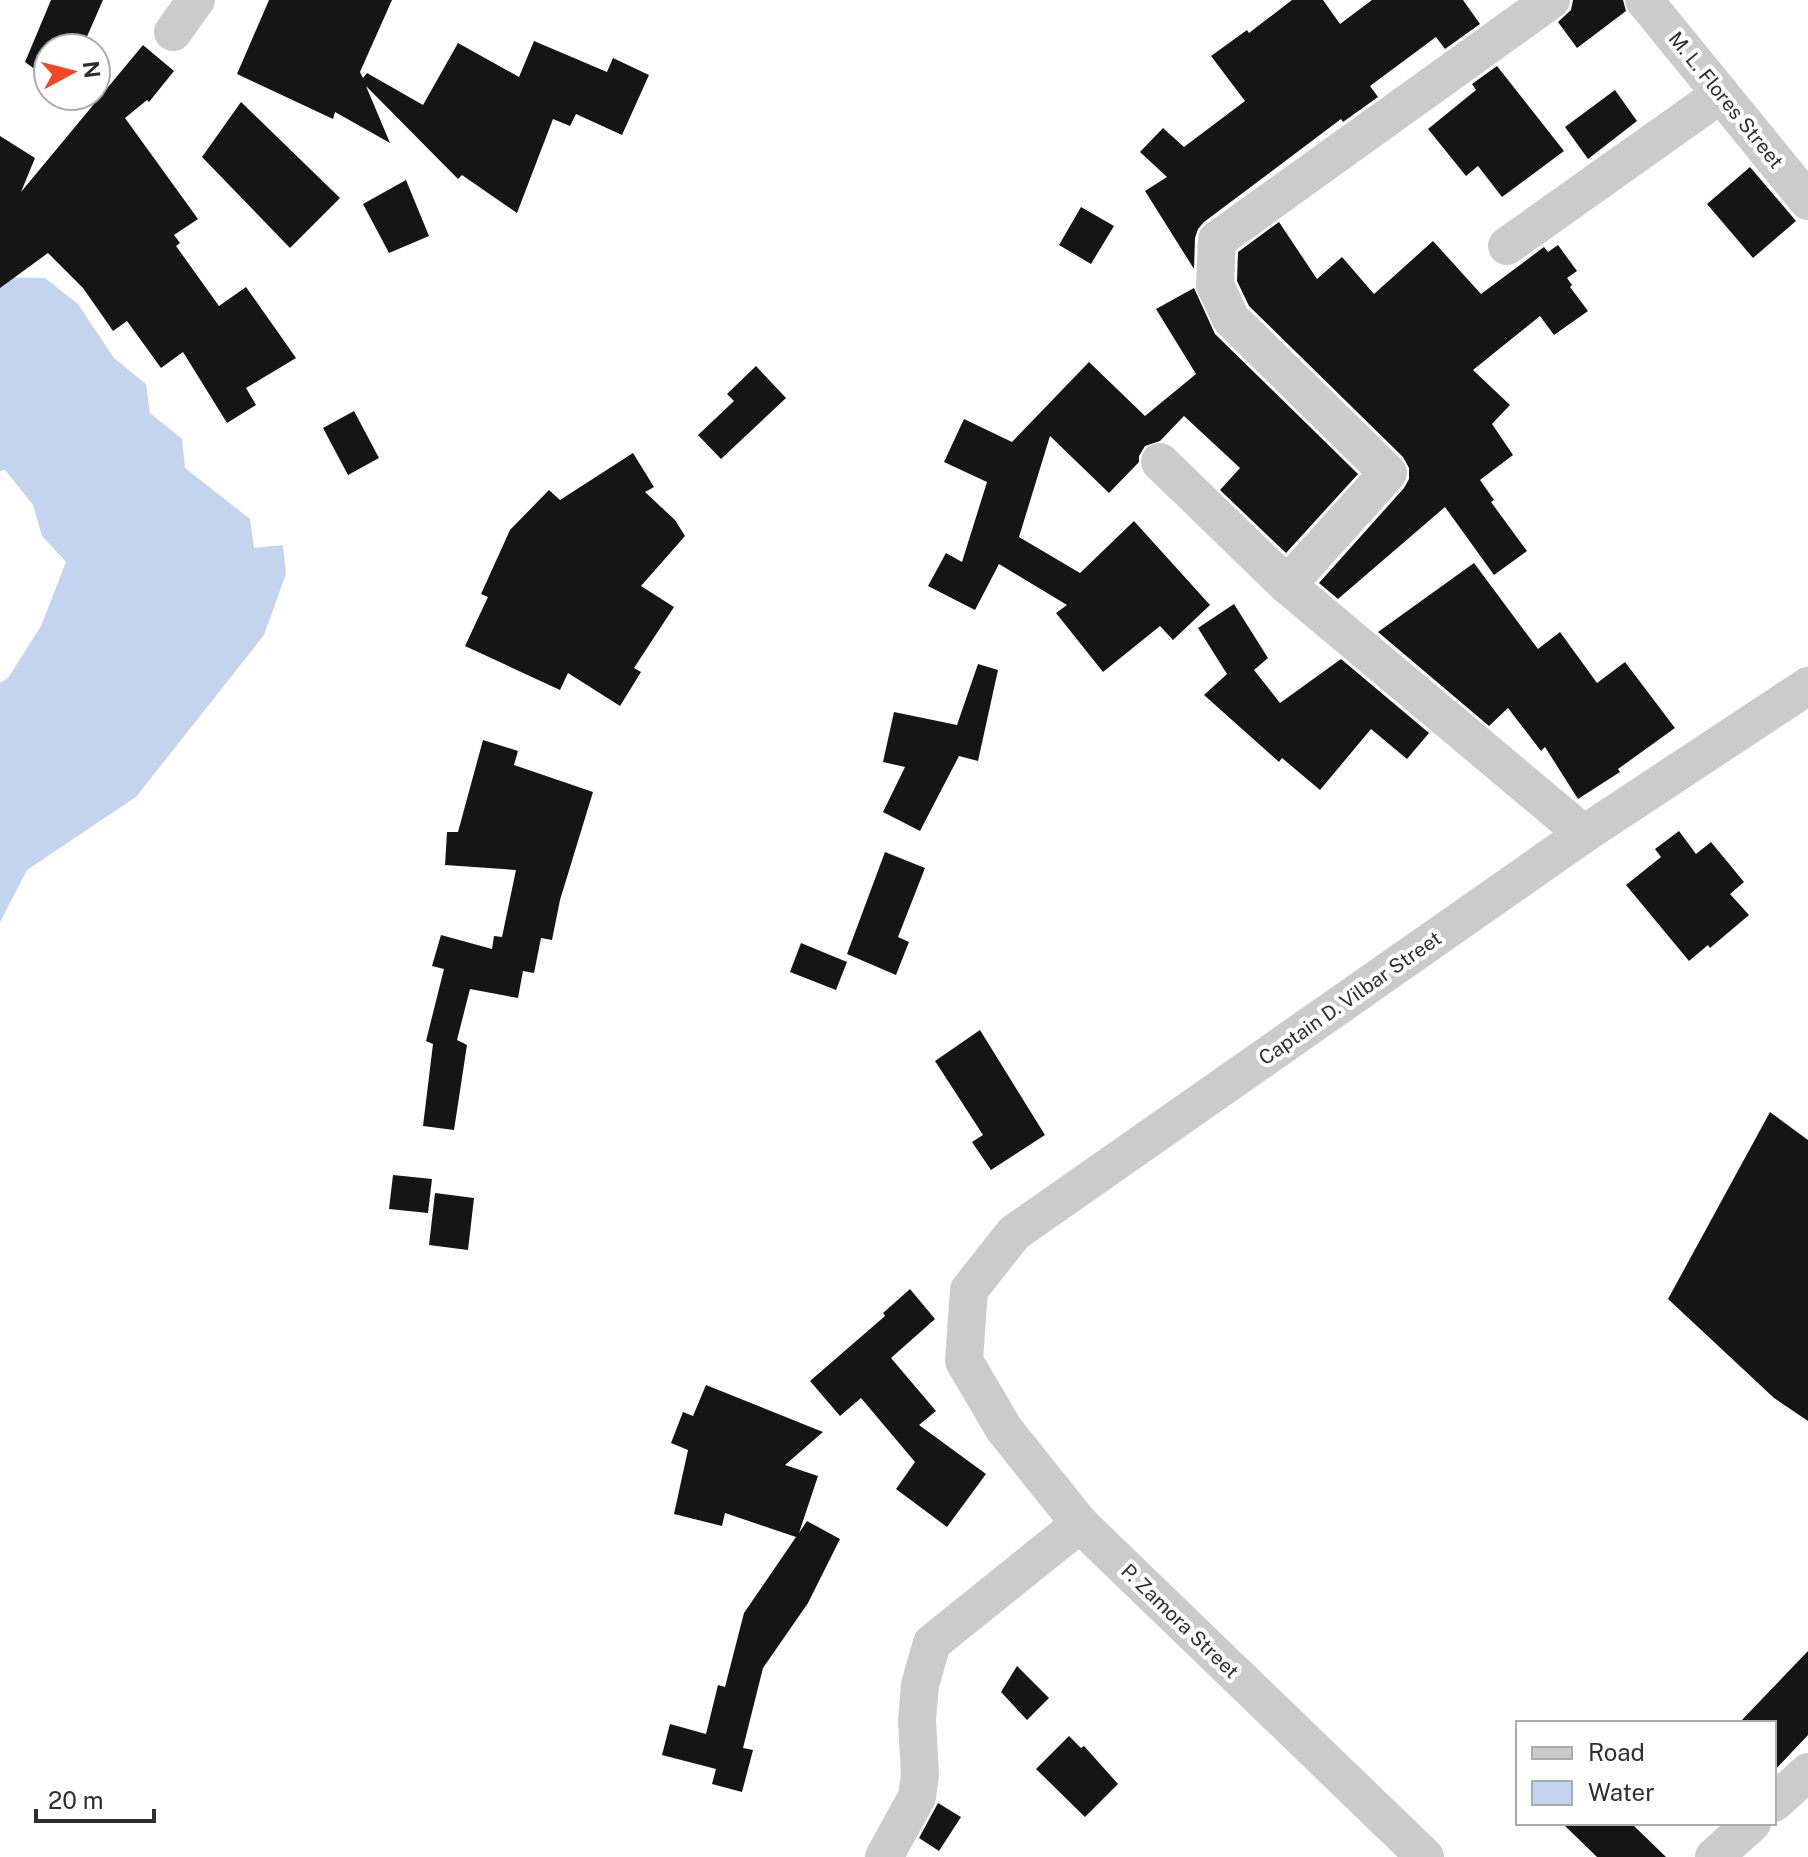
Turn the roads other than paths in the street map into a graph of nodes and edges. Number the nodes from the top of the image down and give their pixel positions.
1 (196, 0) edge
2 (1551, 0) edge
3 (1644, 0) edge
4 (173, 32) dead end
5 (1721, 94) junction
6 (1808, 201) edge
7 (1507, 246) dead end
8 (1160, 462) dead end
9 (1287, 585) junction
10 (1808, 686) edge
11 (1584, 834) junction
12 (964, 1361) joint
13 (1080, 1524) junction
14 (1808, 1772) edge
15 (1776, 1801) edge
16 (1750, 1825) edge
17 (884, 1857) edge
18 (1425, 1857) edge
19 (1714, 1857) edge

1 - 4 street
2 - 9 street
3 - 5 street, M. L. Flores Street
5 - 6 street, M. L. Flores Street
5 - 7 street
8 - 9 street
9 - 11 street
10 - 11 street, Captain D. Vilbar Street
11 - 12 street, Captain D. Vilbar Street
12 - 13 street, P. Zamora Street
13 - 17 street
13 - 18 street, P. Zamora Street
14 - 15 street
16 - 19 street

